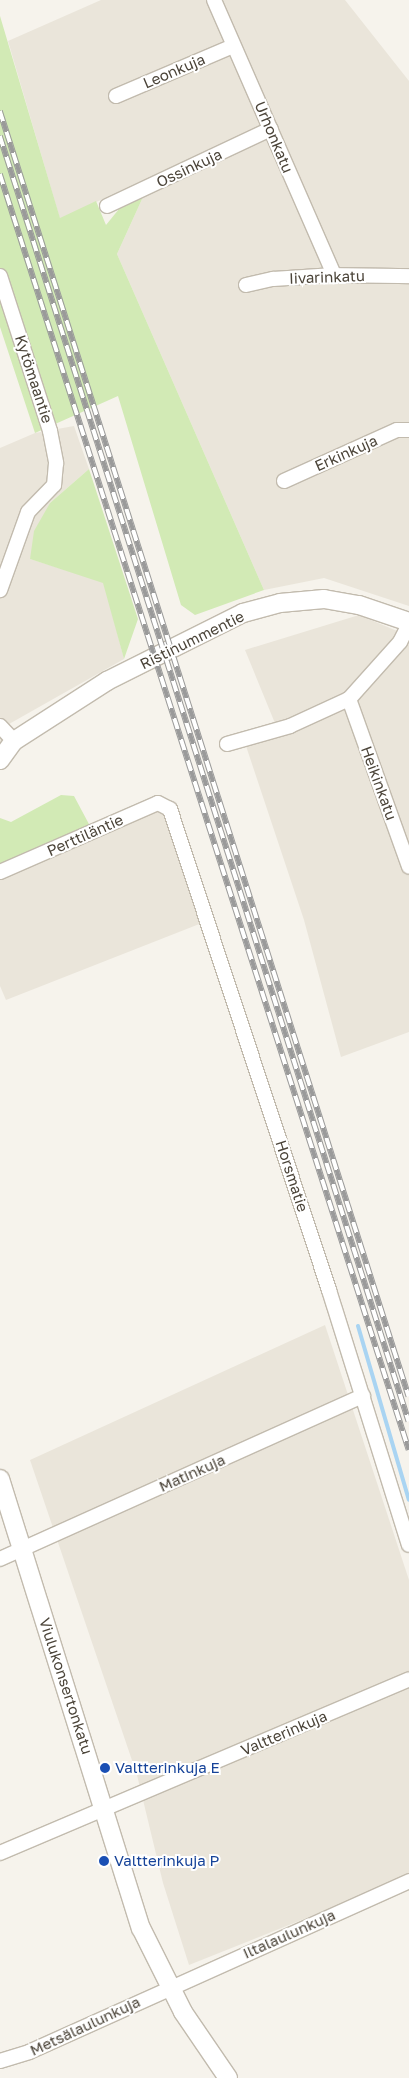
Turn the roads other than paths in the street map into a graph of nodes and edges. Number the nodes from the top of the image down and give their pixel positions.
1 (214, 0) edge
2 (233, 46) junction
3 (116, 96) dead end
4 (271, 129) junction
5 (107, 206) dead end
6 (334, 275) junction
7 (0, 276) edge
8 (409, 276) edge
9 (246, 285) dead end
10 (409, 430) edge
11 (284, 481) dead end
12 (0, 590) edge
13 (409, 623) edge
14 (348, 698) junction
15 (0, 726) edge
16 (14, 741) junction
17 (227, 744) dead end
18 (0, 760) edge
19 (170, 809) joint
20 (409, 867) edge
21 (0, 872) edge
22 (363, 1396) junction
23 (0, 1479) edge
24 (409, 1545) edge
25 (22, 1550) junction
26 (0, 1559) edge
27 (409, 1679) edge
28 (104, 1810) junction
29 (0, 1853) edge
30 (409, 1882) edge
31 (168, 1987) junction
32 (0, 2061) edge
33 (228, 2078) edge

1 - 2 street, Urhonkatu
2 - 3 street, Leonkuja
2 - 4 street, Urhonkatu
4 - 5 street, Ossinkuja
4 - 6 street, Urhonkatu
6 - 8 street, Iivarinkatu
6 - 9 street, Iivarinkatu
7 - 12 street, Kytömaantie
10 - 11 street, Erkinkuja
13 - 14 street
13 - 16 street, Ristinummentie
14 - 17 street
14 - 20 street, Heikinkatu
15 - 16 street
16 - 18 street, Ristinummentie
19 - 21 street, Perttiläntie
19 - 22 street, Horsmatie
22 - 24 street, Horsmatie
22 - 25 street, Matinkuja
23 - 25 street, Viulukonsertonkatu
25 - 26 street, Matinkuja
25 - 28 street, Viulukonsertonkatu
27 - 28 street, Valtterinkuja
28 - 29 street, Valtterinkuja
28 - 31 street, Viulukonsertonkatu
30 - 31 street, Iltalaulunkuja
31 - 32 street, Metsälaulunkuja
31 - 33 street, Viulukonsertonkatu

